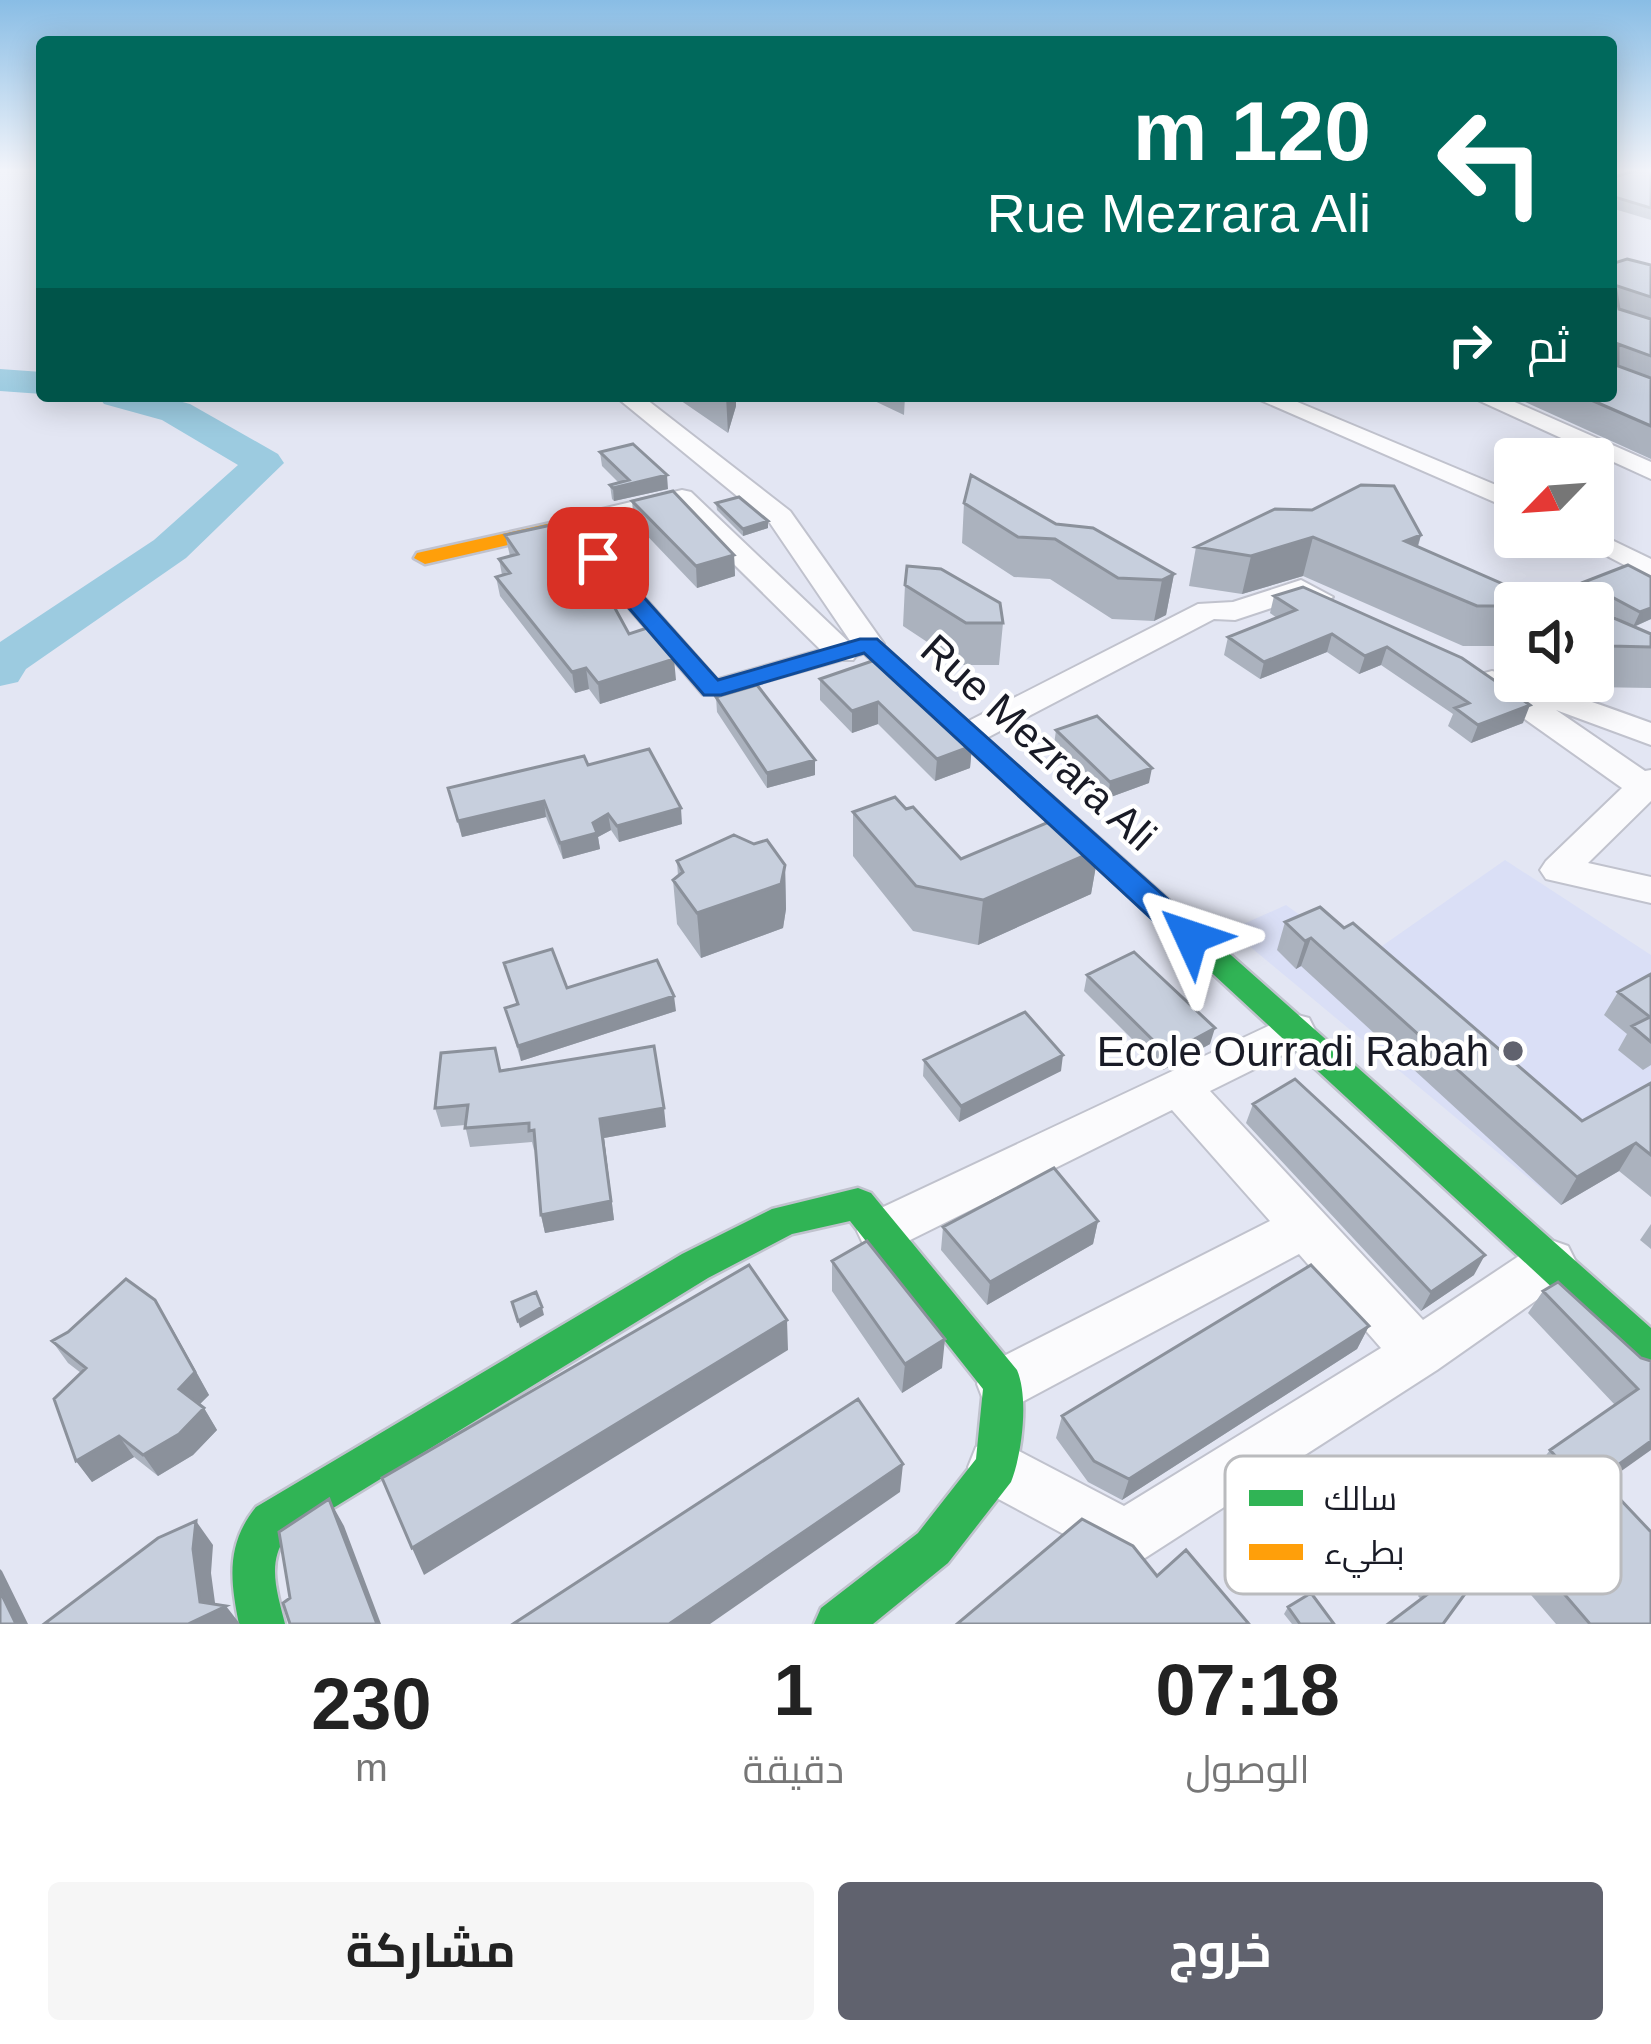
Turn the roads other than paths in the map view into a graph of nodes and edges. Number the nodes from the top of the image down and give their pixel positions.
1 (635, 402) edge
2 (1277, 402) edge
3 (1495, 402) edge
4 (1651, 471) edge
5 (1494, 493) edge
6 (569, 525) junction
7 (1614, 552) edge
8 (425, 558) dead end
9 (1651, 570) edge
10 (1343, 608) edge
11 (855, 649) junction
12 (967, 735) junction
13 (1651, 735) edge
14 (1648, 784) edge
15 (1651, 890) edge
16 (1294, 1030) junction
17 (1178, 1086) junction
18 (1303, 1228) junction
19 (881, 1231) junction
20 (1550, 1262) junction
21 (1651, 1352) edge
22 (1419, 1353) junction
23 (1003, 1384) junction
24 (1255, 1456) edge
25 (996, 1467) junction
26 (1225, 1475) edge
27 (262, 1624) edge
28 (837, 1624) edge

1 - 11 street
2 - 5 street
3 - 4 street
6 - 8 street
6 - 11 street
6 - 11 street
7 - 9 street
10 - 12 street
11 - 12 street, Rue Mezrara Ali
12 - 16 street, Rue Mezrara Ali
13 - 14 street
14 - 15 street
16 - 17 street
16 - 20 street, Rue Mezrara Ali
17 - 18 street
17 - 19 street
18 - 22 street
18 - 23 street
19 - 23 street
19 - 27 street
20 - 21 street, Rue Mezrara Ali
20 - 22 street
22 - 24 street
23 - 25 street
25 - 26 street
25 - 28 street

